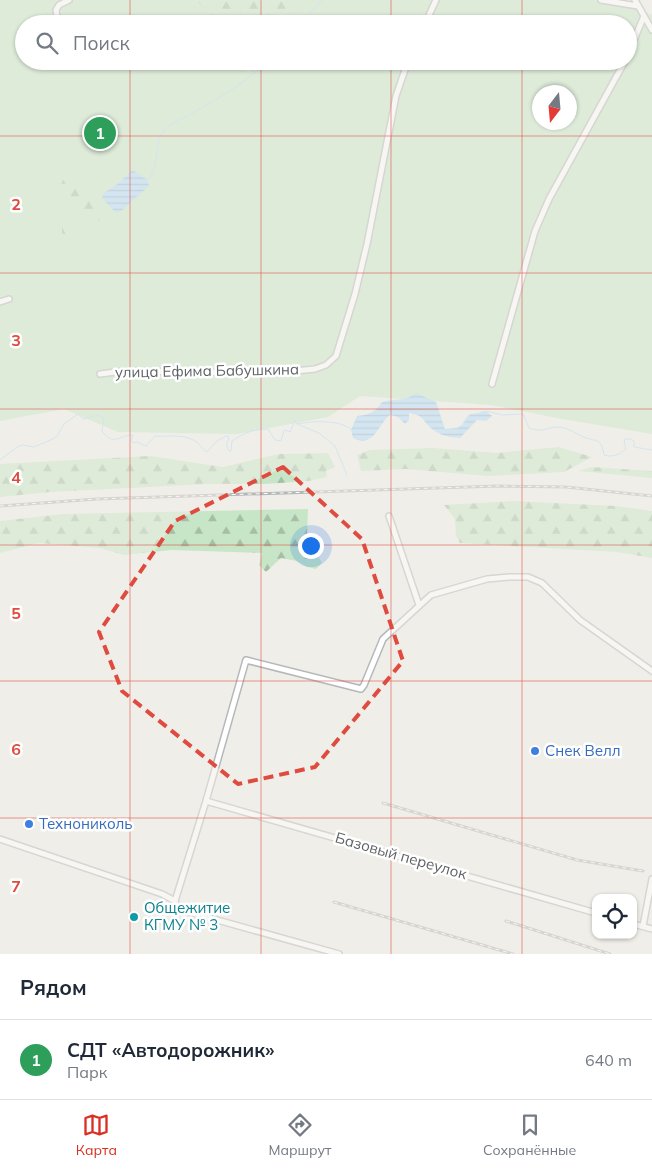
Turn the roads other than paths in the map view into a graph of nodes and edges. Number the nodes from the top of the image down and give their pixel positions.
1 (69, 0) edge
2 (436, 0) edge
3 (601, 0) edge
4 (635, 0) edge
5 (638, 6) junction
6 (57, 15) edge
7 (429, 15) edge
8 (644, 16) junction
9 (652, 30) edge
10 (637, 33) edge
11 (405, 70) edge
12 (620, 70) edge
13 (9, 299) dead end
14 (0, 302) edge
15 (100, 374) dead end
16 (492, 384) dead end
17 (389, 516) dead end
18 (419, 605) junction
19 (652, 671) edge
20 (206, 801) junction
21 (0, 839) edge
22 (652, 879) edge
23 (175, 901) junction
24 (592, 912) edge
25 (637, 925) edge
26 (643, 926) junction
27 (652, 929) edge
28 (339, 954) edge

1 - 6 street
2 - 7 street
3 - 5 street
4 - 5 street
5 - 8 street
8 - 9 street
8 - 10 street
11 - 15 street, улица Ефима Бабушкина
12 - 16 street
13 - 14 street
17 - 18 street
18 - 19 street
18 - 20 street
20 - 23 street
20 - 24 street, Базовый переулок
21 - 23 street
22 - 26 street
23 - 28 street
25 - 26 street
26 - 27 street

